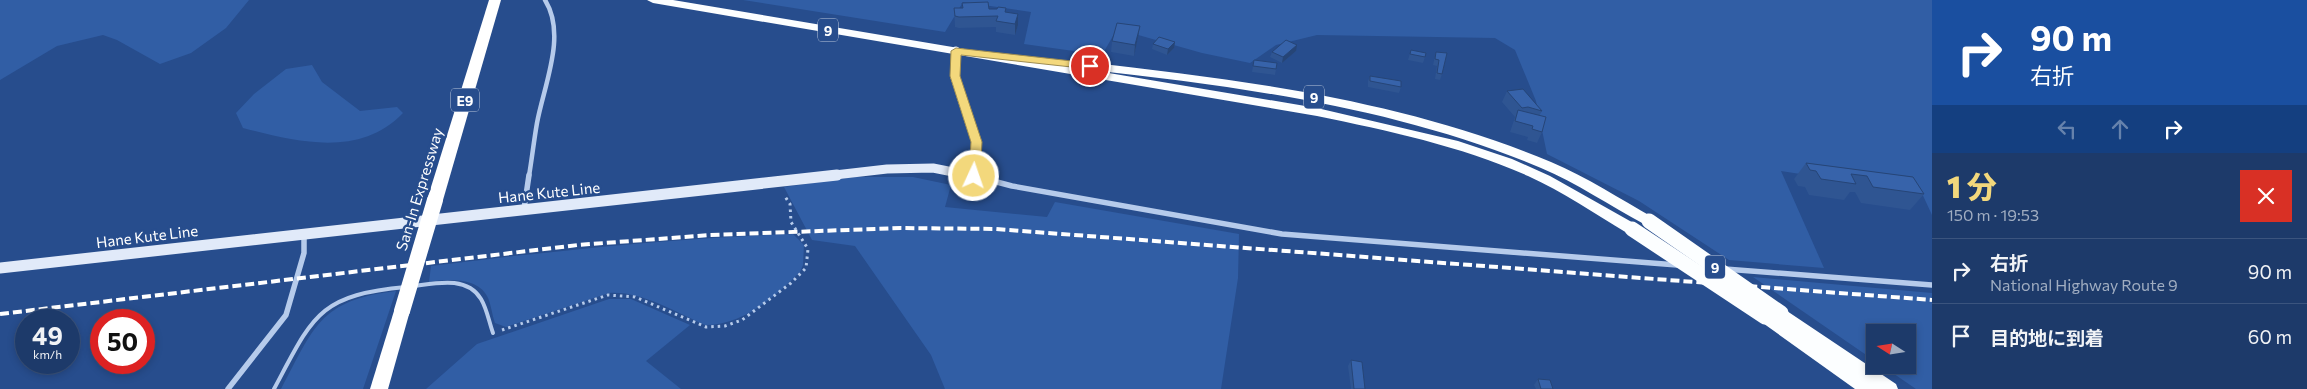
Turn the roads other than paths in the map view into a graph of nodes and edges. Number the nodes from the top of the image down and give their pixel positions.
1 (495, 0) edge
2 (545, 0) edge
3 (654, 0) edge
4 (956, 51) junction
5 (974, 176) junction
6 (524, 210) junction
7 (304, 233) junction
8 (0, 268) edge
9 (1932, 285) edge
10 (492, 333) road end
11 (228, 389) edge
12 (274, 389) edge
13 (379, 389) edge
14 (1868, 389) edge
15 (1890, 389) edge

1 - 13 highway, San-In Expressway / E9, bridge
2 - 6 street
3 - 4 highway, 9
4 - 5 main road
4 - 14 highway, 9, bridge
4 - 15 highway, 9, bridge
5 - 6 main road, Hane Kute Line
5 - 9 street
6 - 7 main road, Hane Kute Line
7 - 8 main road, Hane Kute Line
7 - 11 street
10 - 12 lane

